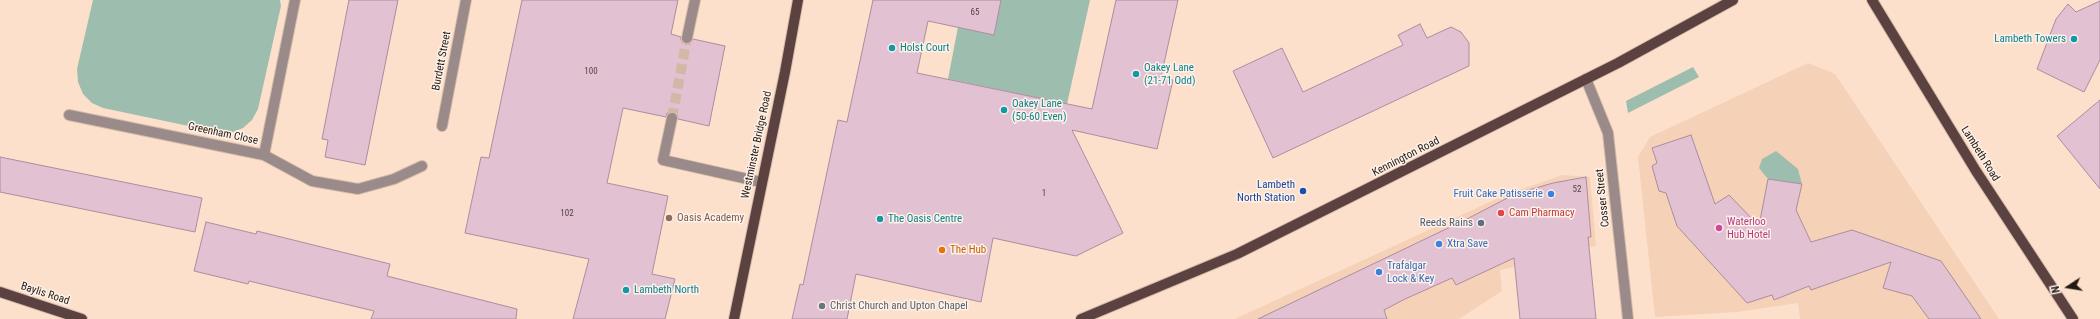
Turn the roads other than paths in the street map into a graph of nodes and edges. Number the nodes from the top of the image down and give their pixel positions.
1 (296, 0) edge
2 (466, 0) edge
3 (695, 0) edge
4 (797, 0) edge
5 (1733, 0) edge
6 (1872, 0) edge
7 (688, 38) tunnel mouth
8 (1586, 79) junction
9 (69, 115) dead end
10 (672, 118) tunnel mouth
11 (442, 126) dead end
12 (264, 155) junction
13 (422, 166) dead end
14 (761, 182) junction
15 (2, 293) edge
16 (82, 319) edge
17 (734, 319) edge
18 (1081, 319) edge
19 (1628, 319) edge
20 (2073, 319) edge

1 - 12 street, Greenham Close
2 - 11 street, Burdett Street
3 - 7 street
4 - 14 main road, Westminster Bridge Road
5 - 8 main road, Kennington Road
6 - 20 main road, Lambeth Road
8 - 18 main road, Kennington Road
8 - 19 street, Cosser Street
9 - 12 street, Greenham Close
10 - 14 street
12 - 13 street
14 - 17 main road, Westminster Bridge Road
15 - 16 main road, Baylis Road

